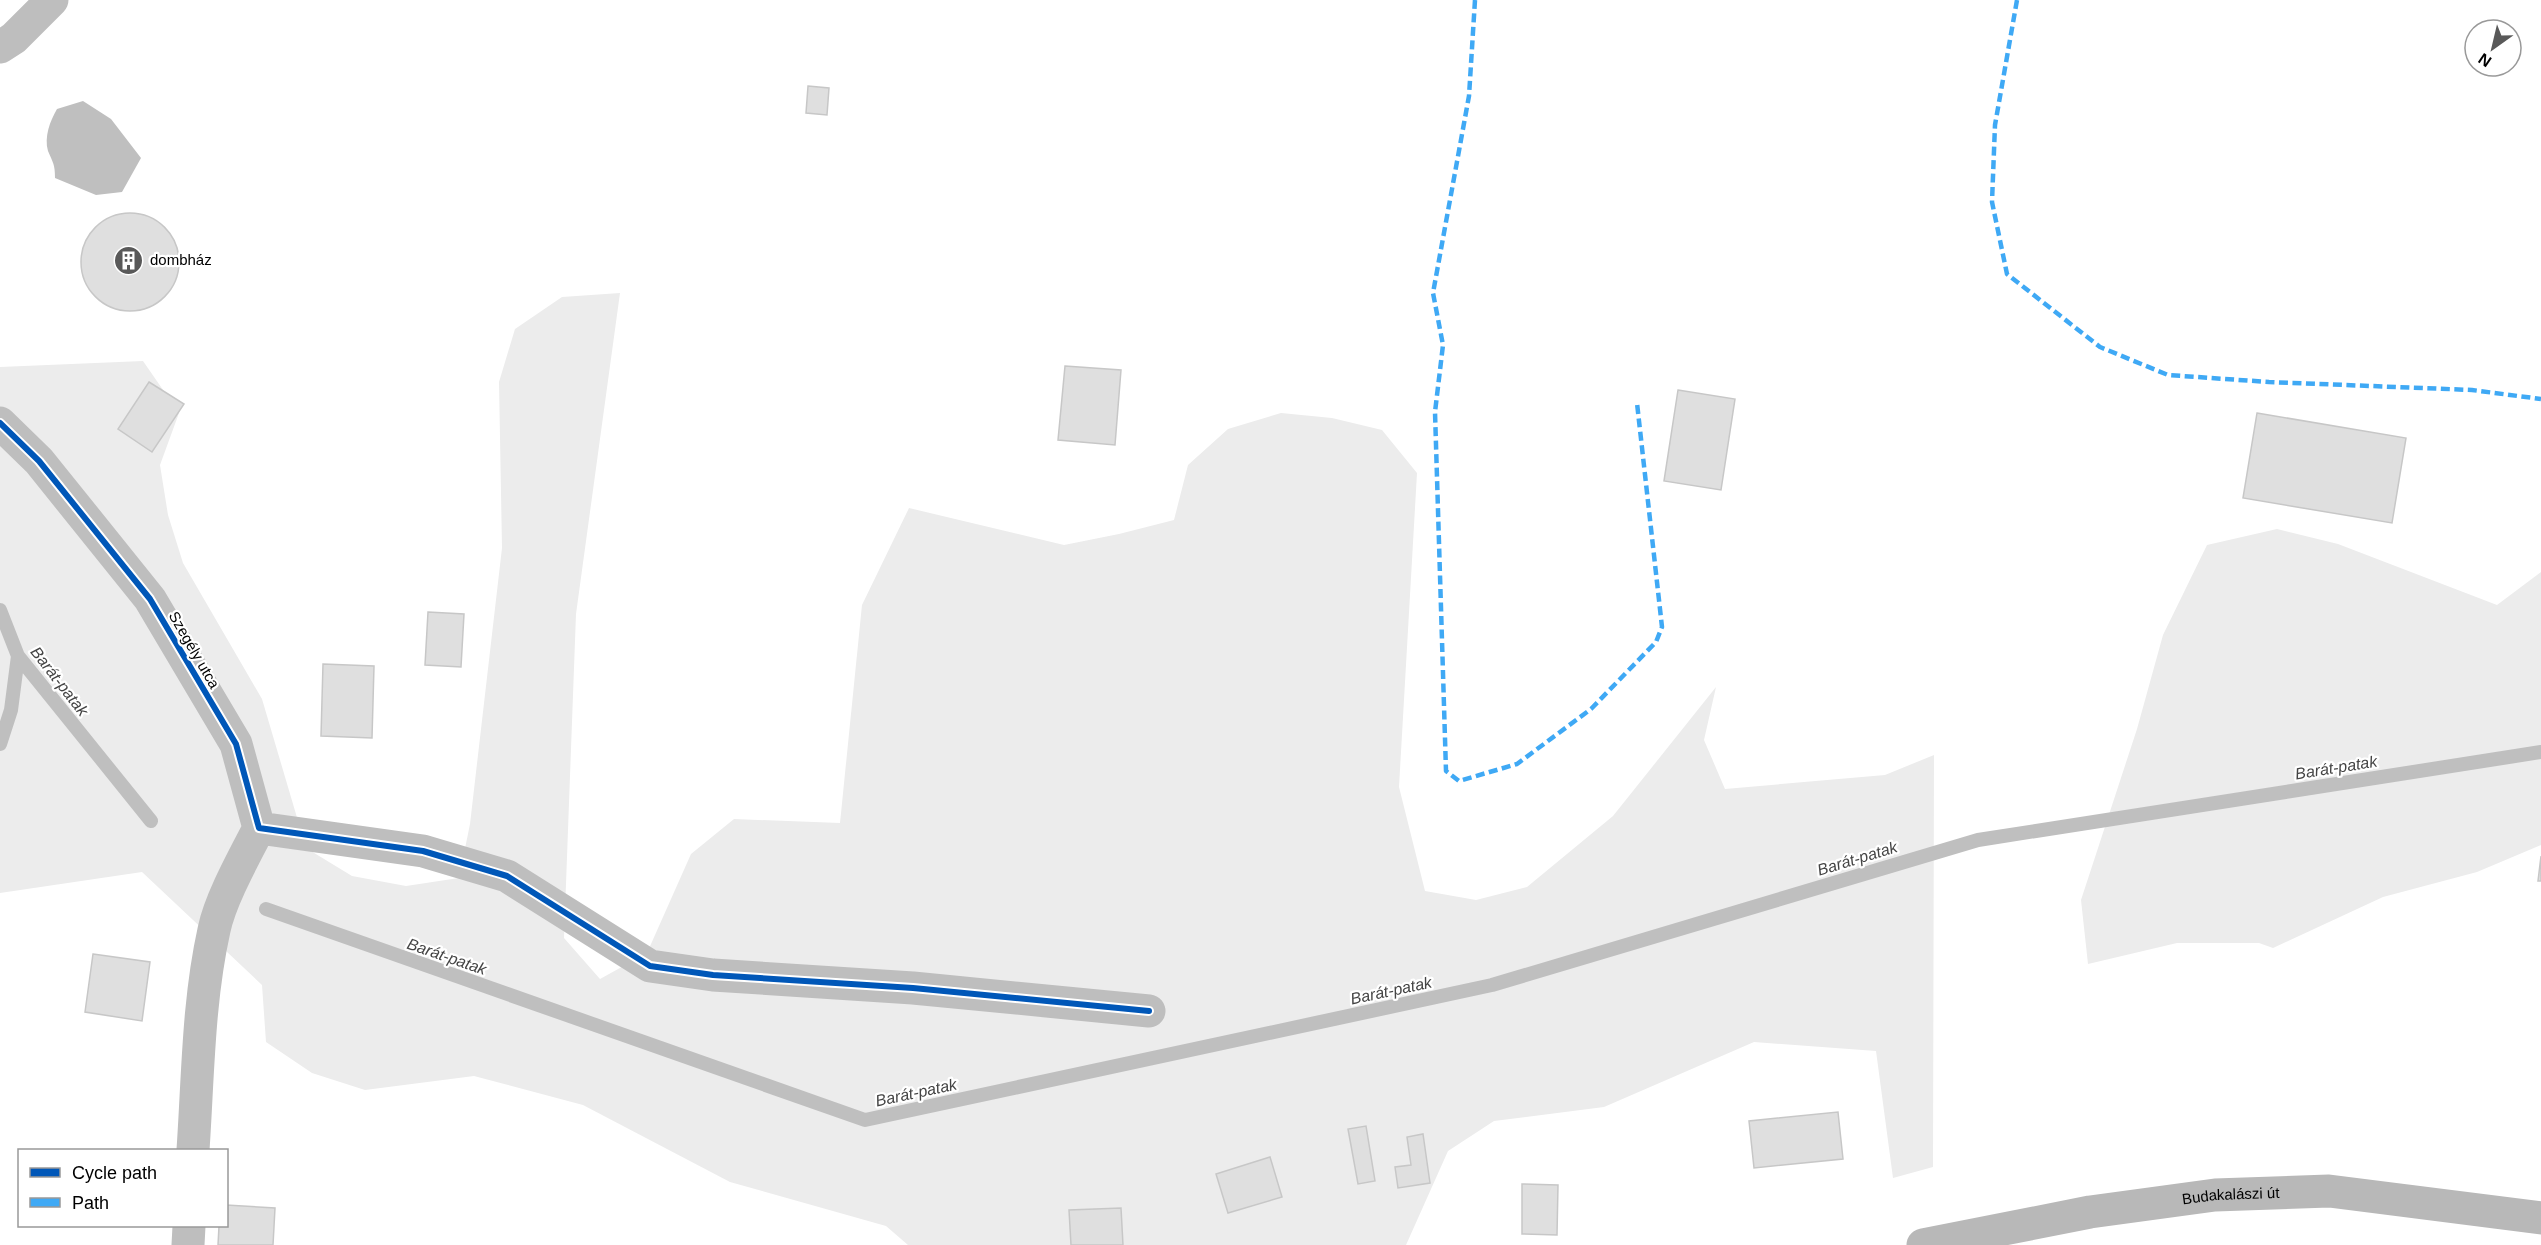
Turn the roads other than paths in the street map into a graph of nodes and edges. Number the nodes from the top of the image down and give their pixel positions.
1 (52, 0) edge
2 (0, 47) edge
3 (0, 423) edge
4 (259, 828) junction
5 (1149, 1011) dead end
6 (193, 1149) edge
7 (2541, 1218) edge
8 (189, 1227) edge
9 (188, 1245) edge
10 (1923, 1245) edge

1 - 2 street
3 - 4 street, Szegély utca
4 - 5 street
4 - 6 street
7 - 10 main road, Budakalászi út
8 - 9 street

